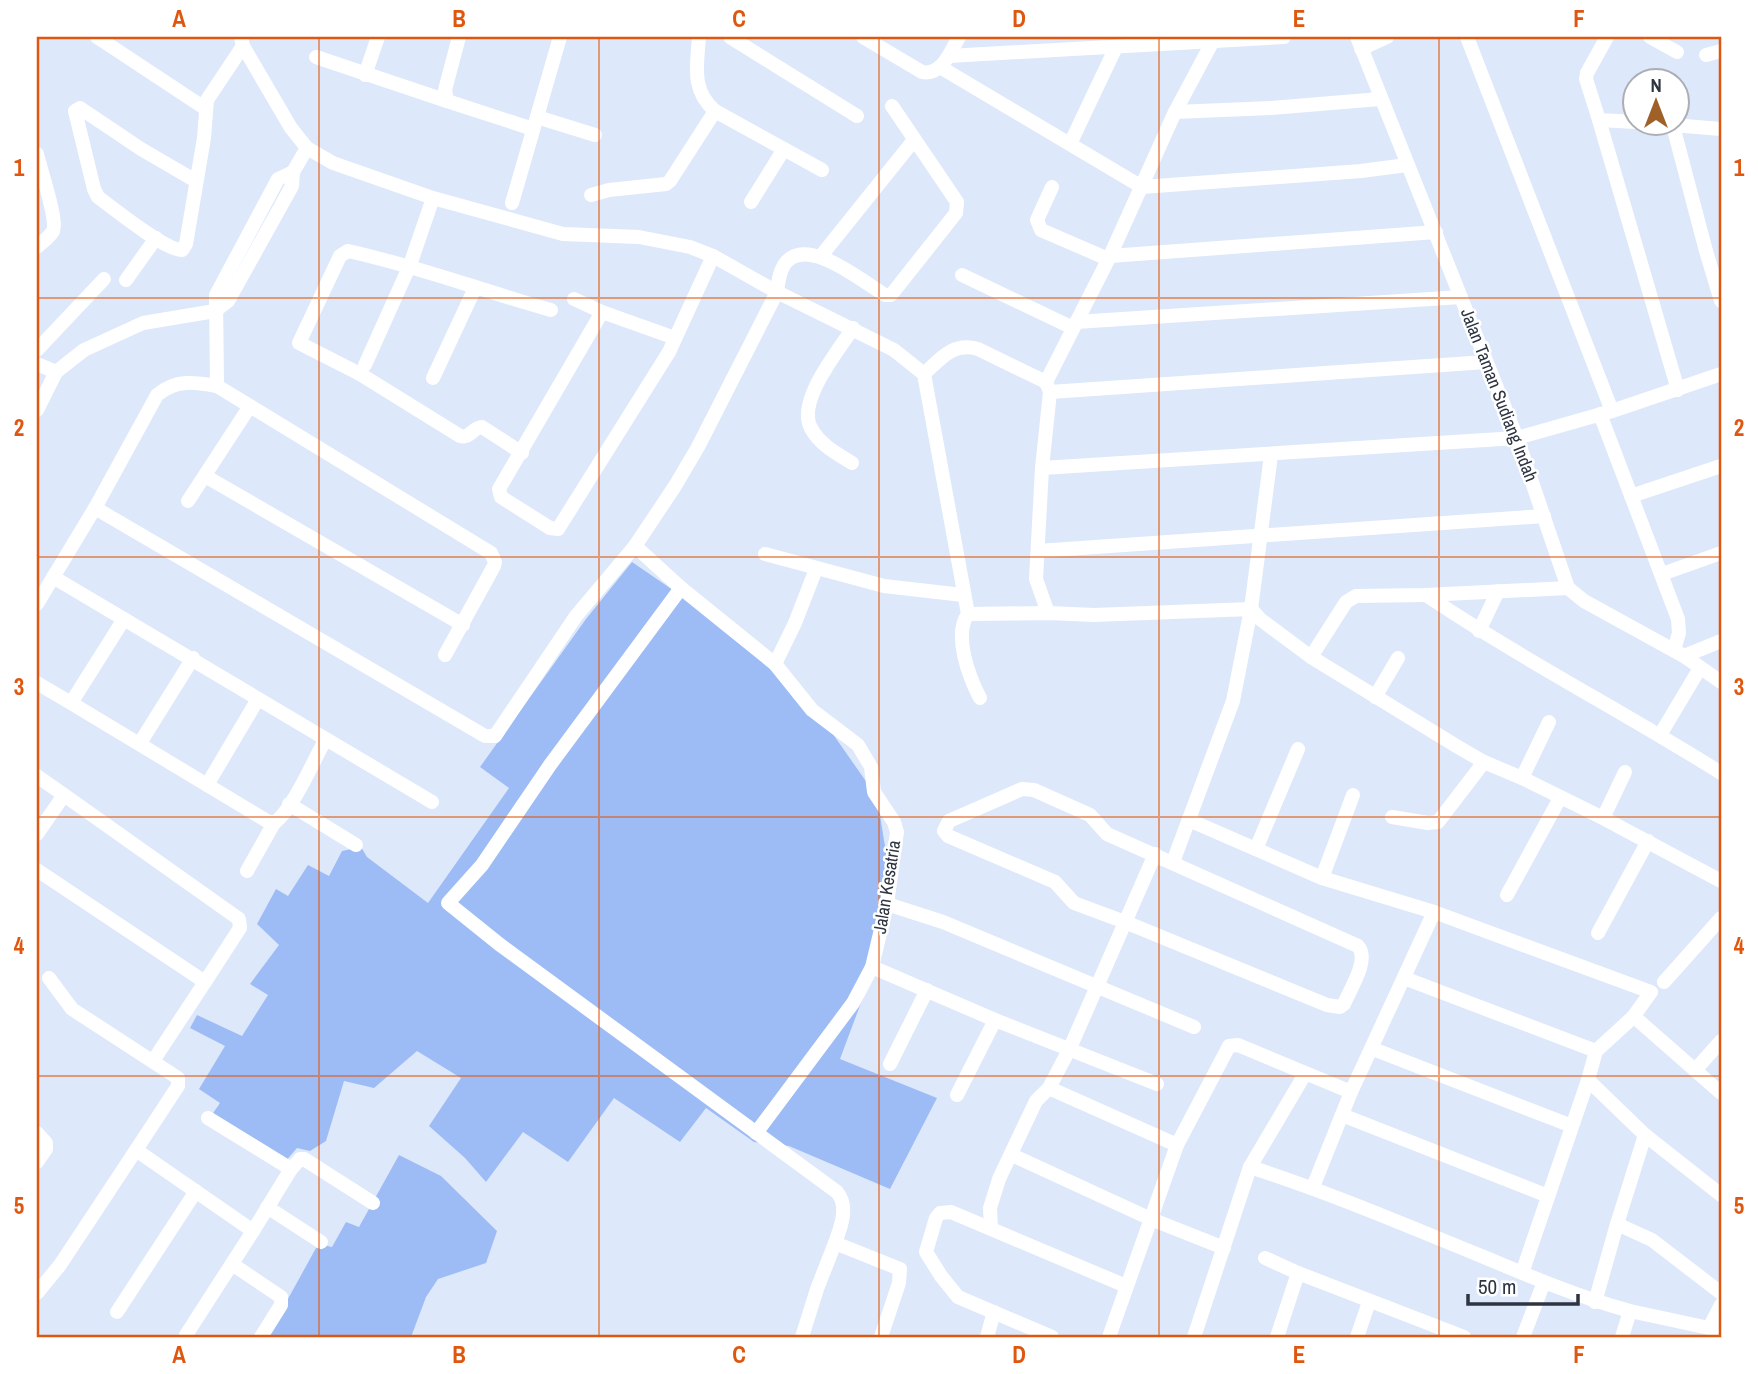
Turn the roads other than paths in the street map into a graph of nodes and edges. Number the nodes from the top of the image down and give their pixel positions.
1 (97, 37) edge
2 (378, 37) edge
3 (460, 37) edge
4 (560, 37) edge
5 (699, 37) edge
6 (730, 37) edge
7 (863, 37) edge
8 (960, 37) edge
9 (1284, 37) edge
10 (1387, 37) edge
11 (1467, 37) edge
12 (1607, 37) edge
13 (1650, 37) edge
14 (1213, 39) edge
15 (242, 41) edge
16 (1359, 43) edge
17 (1116, 47) junction
18 (1721, 51) edge
19 (1677, 52) dead end
20 (1706, 55) dead end
21 (316, 57) dead end
22 (944, 62) junction
23 (365, 75) junction
24 (1380, 99) junction
25 (447, 101) junction
26 (892, 106) dead end
27 (206, 109) junction
28 (715, 111) junction
29 (1175, 112) junction
30 (857, 116) dead end
31 (1599, 120) junction
32 (1622, 121) edge
33 (535, 123) junction
34 (1692, 127) edge
35 (1721, 129) edge
36 (595, 135) dead end
37 (1676, 136) edge
38 (914, 140) junction
39 (1070, 144) junction
40 (307, 148) junction
41 (784, 149) junction
42 (38, 163) edge
43 (1407, 165) junction
44 (822, 170) dead end
45 (196, 181) junction
46 (1052, 187) dead end
47 (1142, 187) junction
48 (591, 195) dead end
49 (433, 198) junction
50 (751, 202) dead end
51 (512, 203) dead end
52 (1436, 232) junction
53 (156, 239) junction
54 (37, 247) edge
55 (713, 256) junction
56 (821, 256) junction
57 (1109, 257) junction
58 (410, 265) junction
59 (962, 275) dead end
60 (104, 279) dead end
61 (126, 281) dead end
62 (474, 288) junction
63 (777, 292) junction
64 (1461, 297) junction
65 (574, 299) dead end
66 (1721, 301) edge
67 (551, 310) dead end
68 (215, 312) junction
69 (602, 312) junction
70 (1075, 325) junction
71 (853, 328) junction
72 (674, 338) junction
73 (37, 350) edge
74 (1486, 362) junction
75 (37, 364) edge
76 (365, 365) dead end
77 (56, 372) junction
78 (924, 374) junction
79 (1721, 374) edge
80 (433, 378) dead end
81 (217, 386) junction
82 (1048, 387) junction
83 (1678, 390) junction
84 (250, 406) junction
85 (37, 410) edge
86 (1606, 413) junction
87 (1517, 438) junction
88 (522, 453) junction
89 (1270, 454) junction
90 (852, 463) dead end
91 (1721, 466) edge
92 (1042, 468) junction
93 (205, 476) junction
94 (1631, 496) junction
95 (188, 501) dead end
96 (95, 508) junction
97 (1545, 516) junction
98 (1262, 537) junction
99 (635, 546) junction
100 (1038, 551) junction
101 (1721, 553) edge
102 (765, 554) dead end
103 (817, 569) junction
104 (1662, 574) junction
105 (54, 577) junction
106 (681, 588) junction
107 (1568, 588) junction
108 (1498, 591) junction
109 (963, 595) junction
110 (1426, 595) junction
111 (37, 604) edge
112 (1251, 609) junction
113 (1048, 613) junction
114 (968, 614) junction
115 (124, 619) junction
116 (463, 625) junction
117 (1479, 631) junction
118 (1721, 641) edge
119 (1679, 653) junction
120 (445, 655) dead end
121 (1311, 657) junction
122 (193, 658) junction
123 (1398, 658) dead end
124 (775, 664) junction
125 (1700, 668) junction
126 (1721, 682) edge
127 (37, 683) edge
128 (1375, 697) junction
129 (979, 698) dead end
130 (258, 699) junction
131 (71, 703) junction
132 (1549, 722) dead end
133 (1660, 734) junction
134 (326, 740) junction
135 (140, 743) junction
136 (1298, 749) dead end
137 (1484, 762) junction
138 (1625, 772) dead end
139 (1721, 773) edge
140 (37, 776) edge
141 (1522, 778) junction
142 (207, 785) junction
143 (64, 795) junction
144 (1353, 795) dead end
145 (1560, 797) junction
146 (432, 802) dead end
147 (289, 804) junction
148 (1392, 817) dead end
149 (1604, 818) junction
150 (1189, 820) junction
151 (274, 823) junction
152 (37, 834) edge
153 (1648, 841) junction
154 (356, 845) dead end
155 (1256, 849) junction
156 (1155, 854) junction
157 (1173, 862) junction
158 (37, 870) edge
159 (247, 872) dead end
160 (1322, 878) junction
161 (1721, 881) edge
162 (1507, 895) dead end
163 (887, 904) junction
164 (1434, 912) junction
165 (1721, 918) edge
166 (1125, 922) junction
167 (1598, 933) dead end
168 (872, 967) junction
169 (49, 978) dead end
170 (1404, 978) junction
171 (205, 982) junction
172 (1664, 982) dead end
173 (1097, 985) junction
174 (927, 990) junction
175 (995, 1020) junction
176 (1639, 1021) dead end
177 (1194, 1027) dead end
178 (1721, 1041) edge
179 (1070, 1048) junction
180 (1373, 1049) junction
181 (1596, 1051) junction
182 (153, 1061) junction
183 (890, 1064) dead end
184 (1696, 1069) junction
185 (1305, 1074) junction
186 (1588, 1080) junction
187 (1157, 1084) dead end
188 (1049, 1088) junction
189 (1351, 1092) junction
190 (1721, 1093) edge
191 (957, 1095) dead end
192 (1342, 1115) junction
193 (208, 1118) dead end
194 (1572, 1126) junction
195 (37, 1133) edge
196 (756, 1133) junction
197 (1645, 1135) junction
198 (1177, 1145) junction
199 (136, 1150) junction
200 (1012, 1155) junction
201 (37, 1162) edge
202 (1250, 1167) junction
203 (291, 1169) junction
204 (1313, 1187) junction
205 (196, 1191) junction
206 (1721, 1195) edge
207 (1548, 1196) junction
208 (373, 1203) dead end
209 (267, 1208) junction
210 (1151, 1219) junction
211 (1617, 1224) junction
212 (991, 1228) junction
213 (253, 1231) junction
214 (321, 1242) dead end
215 (835, 1243) junction
216 (1224, 1248) junction
217 (1265, 1258) dead end
218 (232, 1264) junction
219 (1298, 1273) junction
220 (1522, 1273) junction
221 (1544, 1282) junction
222 (1126, 1286) junction
223 (37, 1293) edge
224 (1721, 1293) edge
225 (1369, 1302) junction
226 (1595, 1302) junction
227 (1721, 1304) edge
228 (1630, 1311) junction
229 (117, 1312) dead end
230 (994, 1312) junction
231 (1715, 1330) edge
232 (1440, 1333) edge
233 (186, 1335) dead end
234 (261, 1337) edge
235 (802, 1337) edge
236 (881, 1337) edge
237 (987, 1337) edge
238 (1052, 1337) edge
239 (1109, 1337) edge
240 (1194, 1337) edge
241 (1277, 1337) edge
242 (1357, 1337) edge
243 (1464, 1337) edge
244 (1523, 1337) edge
245 (1622, 1337) edge

1 - 27 street
2 - 23 street
3 - 25 street
4 - 33 street
5 - 28 street
6 - 30 street
7 - 22 street
8 - 22 street
9 - 14 street
10 - 16 street
11 - 86 street
12 - 31 street
13 - 19 street
14 - 17 street
14 - 29 street
15 - 27 street
15 - 40 street
16 - 24 street, Jalan Taman Sudiang Indah
17 - 22 street
17 - 39 street
18 - 20 street
21 - 23 street
22 - 39 street
23 - 25 street
24 - 29 street
24 - 43 street, Jalan Taman Sudiang Indah
25 - 33 street
26 - 38 street
27 - 45 street
28 - 41 street
28 - 48 street
29 - 47 street
31 - 32 street
31 - 83 street
33 - 36 street
33 - 51 street
34 - 35 street
37 - 66 street
38 - 56 street
38 - 56 street
39 - 47 street
40 - 49 street
40 - 68 street
41 - 44 street
41 - 50 street
42 - 54 street
43 - 47 street
43 - 52 street, Jalan Taman Sudiang Indah
45 - 53 street
45 - 53 street
46 - 57 street
47 - 57 street
49 - 55 street
49 - 58 street
52 - 57 street
52 - 64 street, Jalan Taman Sudiang Indah
53 - 61 street
55 - 63 street
55 - 72 street
56 - 63 street
57 - 70 street
58 - 62 street
58 - 76 street
58 - 88 street
59 - 70 street
60 - 73 street
62 - 67 street
62 - 80 street
63 - 71 street
63 - 99 street
64 - 70 street
64 - 74 street, Jalan Taman Sudiang Indah
65 - 69 street
68 - 77 street
68 - 81 street
69 - 72 street
69 - 88 street
70 - 82 street
71 - 78 street
71 - 90 street
72 - 88 street
74 - 82 street
74 - 87 street, Jalan Taman Sudiang Indah
75 - 77 street
77 - 85 street
78 - 82 street
78 - 109 street
79 - 83 street
81 - 84 street
81 - 96 street
82 - 92 street
83 - 86 street
84 - 93 street
84 - 116 street
86 - 87 street
86 - 94 street
87 - 89 street
87 - 97 street, Jalan Taman Sudiang Indah
89 - 92 street
89 - 98 street
91 - 94 street
92 - 100 street
93 - 95 street
93 - 116 street
94 - 104 street
96 - 99 street
96 - 105 street
97 - 98 street
97 - 107 street, Jalan Taman Sudiang Indah
98 - 100 street
98 - 112 street
99 - 106 street, Jalan Kesatria
100 - 113 street
101 - 104 street
102 - 103 street
103 - 109 street
103 - 124 street
104 - 119 street
105 - 111 street
105 - 115 street
106 - 124 street, Jalan Kesatria
106 - 196 street
107 - 108 street
107 - 119 street
108 - 110 street
108 - 117 street
109 - 114 street
110 - 117 street
110 - 121 street
112 - 113 street
112 - 121 street
112 - 150 street
113 - 114 street
114 - 129 street
115 - 122 street
115 - 131 street
116 - 120 street
117 - 133 street
118 - 119 street
119 - 125 street
121 - 128 street
122 - 130 street
122 - 135 street
123 - 128 street
124 - 163 street, Jalan Kesatria
125 - 126 street
125 - 133 street
127 - 131 street
128 - 137 street
130 - 134 street
130 - 142 street
131 - 135 street
132 - 141 street
133 - 139 street
134 - 146 street
134 - 147 street
135 - 142 street
136 - 155 street
137 - 141 street
137 - 148 street
138 - 149 street
140 - 143 street
141 - 145 street
142 - 151 street
143 - 152 street
143 - 171 street
144 - 160 street
145 - 149 street
145 - 162 street
147 - 151 street
147 - 154 street
149 - 153 street
150 - 155 street
150 - 157 street
151 - 159 street
153 - 161 street
153 - 167 street
155 - 160 street
156 - 157 street
156 - 166 street
156 - 166 street
157 - 166 street
158 - 171 street
160 - 164 street
163 - 168 street, Jalan Kesatria
163 - 173 street
164 - 170 street
164 - 181 street
165 - 172 street
166 - 173 street
168 - 174 street
168 - 196 street, Jalan Kesatria
169 - 182 street
170 - 180 street
170 - 181 street
171 - 182 street
173 - 177 street
173 - 179 street
174 - 175 street
174 - 183 street
175 - 179 street
175 - 191 street
176 - 184 street
178 - 184 street
179 - 187 street
179 - 188 street
180 - 189 street
180 - 194 street
181 - 186 street
182 - 199 street
184 - 190 street
185 - 189 street
185 - 198 street
185 - 202 street
186 - 194 street
186 - 197 street
188 - 198 street
188 - 200 street
189 - 192 street
192 - 204 street
192 - 207 street
193 - 203 street
194 - 207 street
195 - 201 street
196 - 215 street
197 - 206 street
197 - 211 street
198 - 210 street
199 - 205 street
199 - 223 street
200 - 210 street
200 - 212 street
202 - 204 street
202 - 216 street
203 - 208 street
203 - 209 street
204 - 220 street
205 - 213 street
205 - 229 street
207 - 220 street
209 - 213 street
209 - 214 street
210 - 216 street
210 - 222 street
211 - 224 street
211 - 226 street
212 - 222 street
212 - 230 street
213 - 218 street
215 - 235 street
215 - 236 street
216 - 240 street
217 - 219 street
218 - 233 street
218 - 234 street
219 - 225 street
219 - 241 street
220 - 221 street
221 - 226 street
221 - 244 street
222 - 239 street
225 - 232 street
225 - 242 street
226 - 228 street
227 - 231 street
228 - 231 street
228 - 245 street
230 - 237 street
230 - 238 street
232 - 243 street

